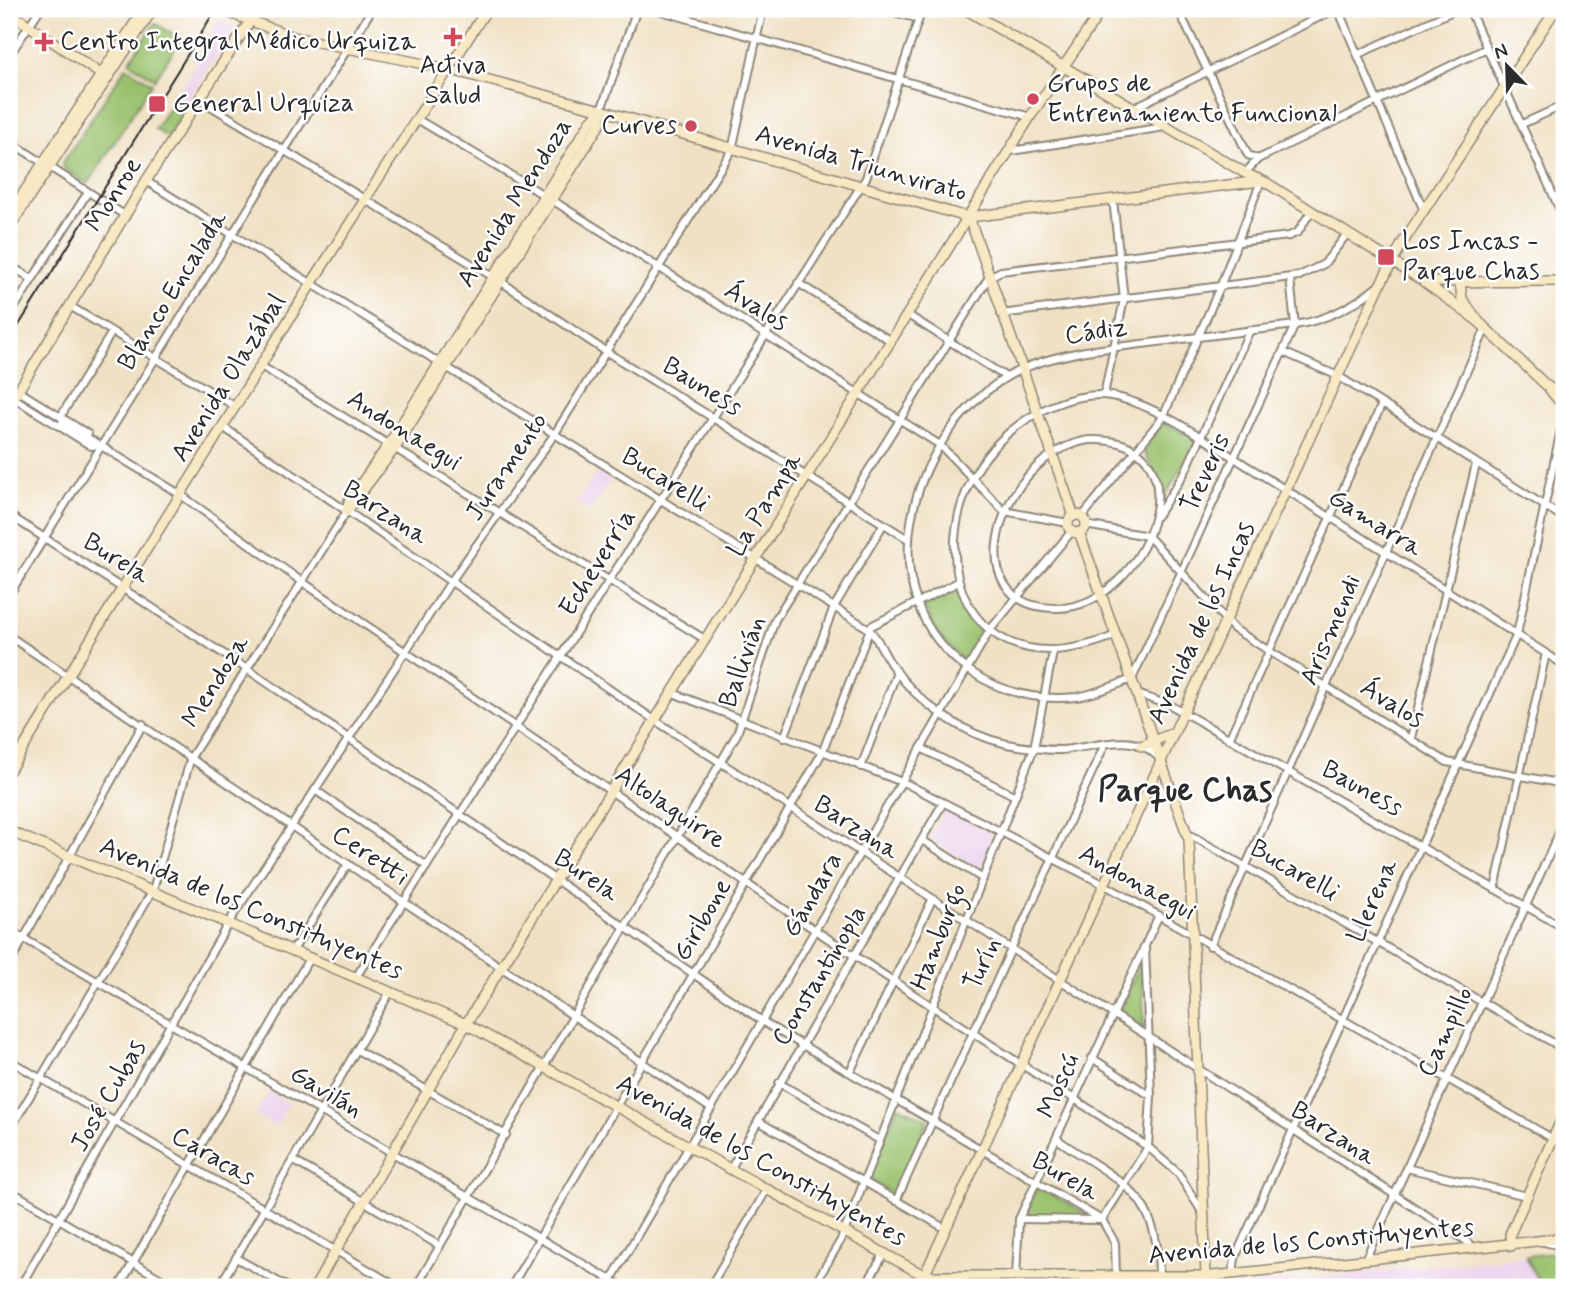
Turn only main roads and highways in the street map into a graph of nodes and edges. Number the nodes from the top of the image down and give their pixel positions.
1 (144, 9) edge
2 (153, 9) edge
3 (219, 9) edge
4 (258, 9) edge
5 (487, 9) edge
6 (965, 9) edge
7 (1102, 9) edge
8 (1556, 9) edge
9 (9, 12) edge
10 (980, 13) edge
11 (249, 22) junction
12 (1064, 67) junction
13 (448, 69) junction
14 (104, 76) junction
15 (601, 110) junction
16 (46, 165) junction
17 (1261, 181) junction
18 (9, 215) edge
19 (969, 217) junction
20 (9, 228) edge
21 (1392, 261) junction
22 (1420, 279) junction
23 (1564, 281) edge
24 (1460, 282) junction
25 (1482, 325) junction
26 (1547, 386) junction
27 (1564, 397) edge
28 (12, 398) edge
29 (1564, 408) edge
30 (347, 511) road end
31 (1175, 732) junction
32 (1155, 743) junction
33 (1141, 746) road end
34 (1161, 761) junction
35 (9, 771) edge
36 (1151, 785) junction
37 (1171, 787) junction
38 (9, 831) edge
39 (466, 1024) junction
40 (1564, 1114) edge
41 (1564, 1241) edge
42 (1511, 1246) junction
43 (925, 1276) junction
44 (1206, 1276) junction
45 (315, 1287) edge
46 (919, 1287) edge

1 - 14 main road
2 - 14 main road
3 - 11 main road, Avenida Triunvirato
4 - 11 main road, Monroe
5 - 13 main road, Avenida Olazábal
6 - 10 main road
7 - 12 main road, La Pampa
8 - 21 main road, Avenida de los Incas
9 - 14 main road
10 - 12 main road
11 - 13 main road, Avenida Triunvirato
11 - 28 main road, Monroe
12 - 17 main road
12 - 19 main road, La Pampa
13 - 15 main road, Avenida Triunvirato
13 - 35 main road, Avenida Olazábal
14 - 16 main road
15 - 19 main road, Avenida Triunvirato
15 - 30 main road, Avenida Mendoza
16 - 18 main road
16 - 20 main road
17 - 19 main road, Avenida Triunvirato
17 - 21 main road
19 - 32 main road
19 - 39 main road, La Pampa
21 - 22 main road
21 - 31 main road, Avenida de los Incas
22 - 24 main road
22 - 25 main road
23 - 24 main road
24 - 25 main road
25 - 26 main road
26 - 27 main road
26 - 29 main road
31 - 32 main road
31 - 34 main road, Avenida de los Incas
32 - 33 main road
32 - 34 main road
34 - 36 main road, Avenida de los Incas
34 - 37 main road
36 - 37 main road
36 - 43 main road, Avenida de los Incas
37 - 44 main road
38 - 39 main road, Avenida de los Constituyentes
39 - 43 main road, Avenida de los Constituyentes
39 - 45 main road, La Pampa
40 - 42 main road
41 - 42 main road, Avenida de los Constituyentes
42 - 44 main road, Avenida de los Constituyentes
43 - 44 main road, Avenida de los Constituyentes
43 - 46 main road, Avenida de los Incas

